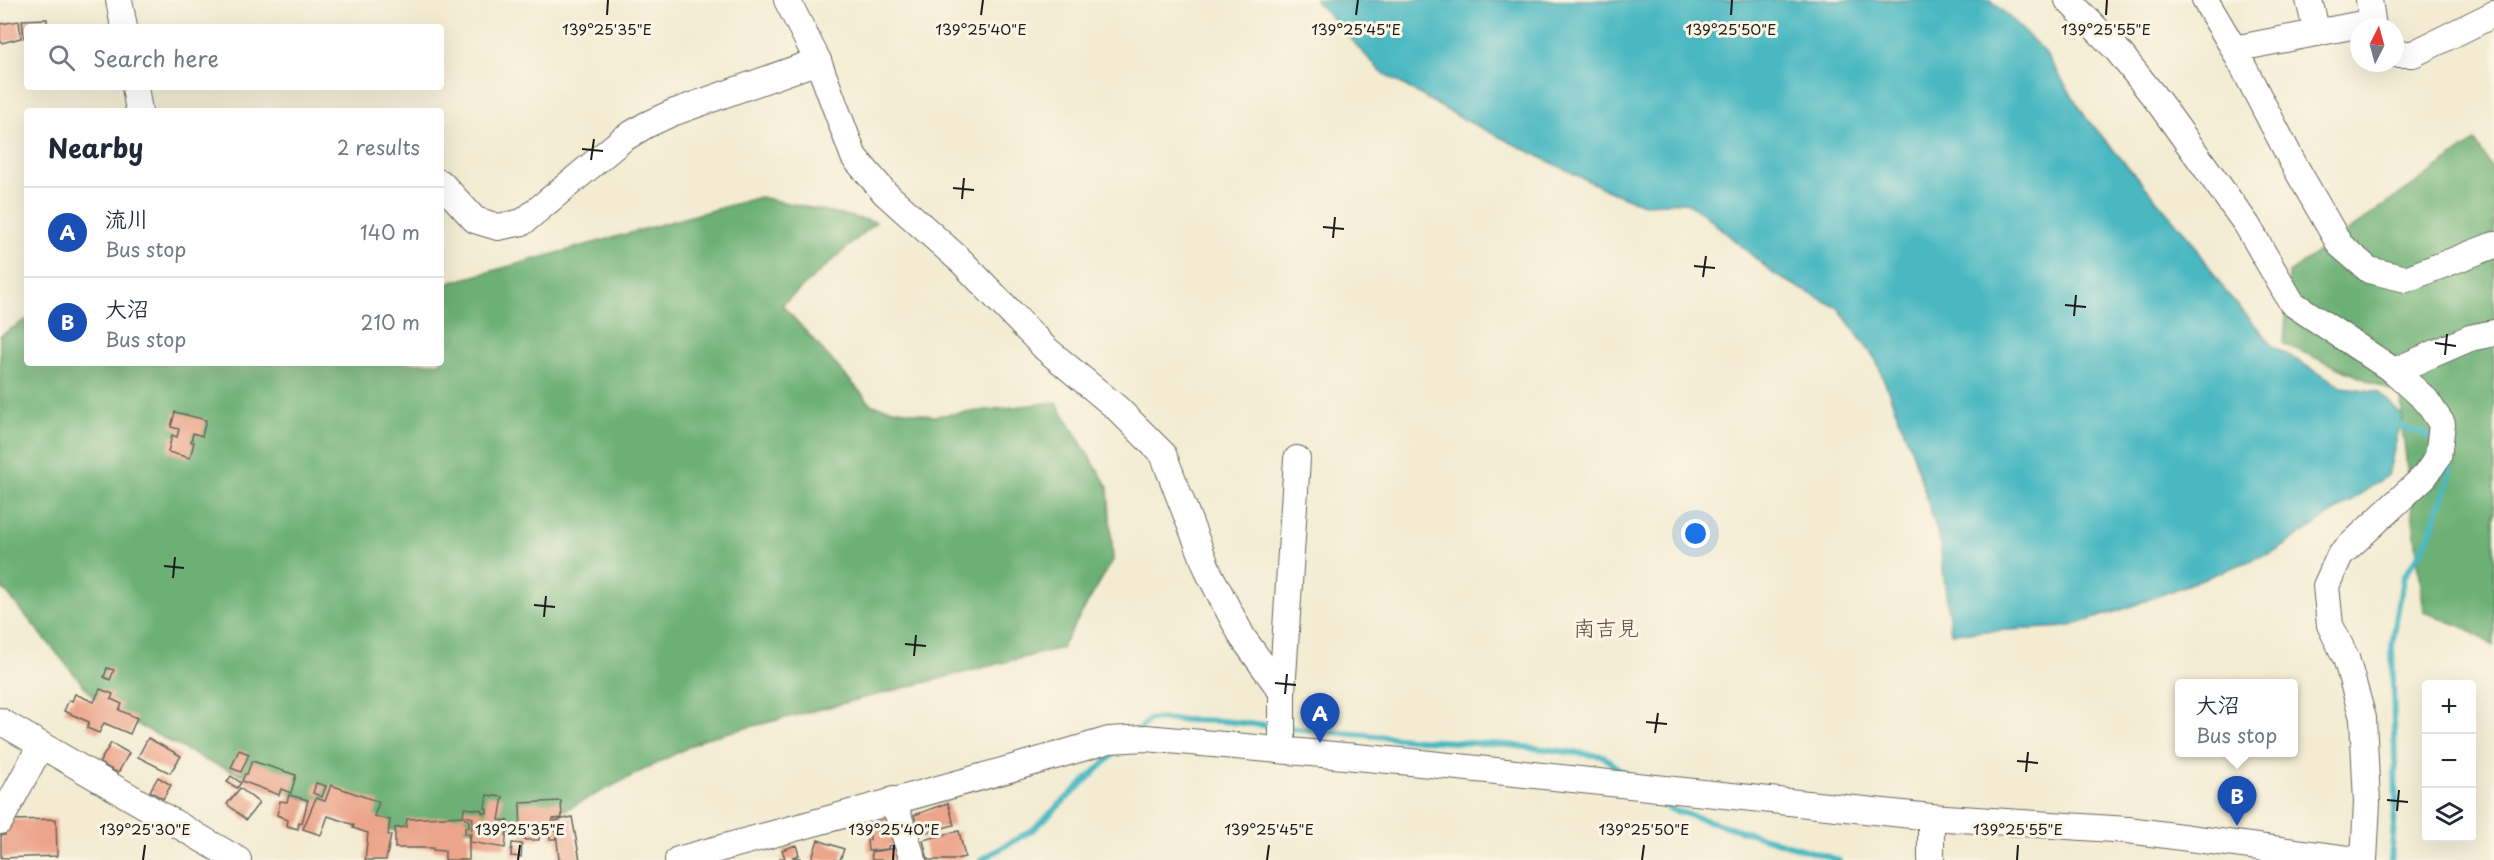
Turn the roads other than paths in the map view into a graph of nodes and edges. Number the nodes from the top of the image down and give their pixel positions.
1 (119, 0) edge
2 (787, 0) edge
3 (2068, 0) edge
4 (2205, 0) edge
5 (2309, 0) edge
6 (2494, 14) edge
7 (2372, 16) edge
8 (123, 24) edge
9 (2317, 33) junction
10 (2234, 49) junction
11 (2404, 54) edge
12 (818, 61) junction
13 (136, 90) edge
14 (138, 108) edge
15 (444, 186) edge
16 (2494, 245) edge
17 (2494, 333) edge
18 (2394, 371) junction
19 (1298, 459) dead end
20 (1282, 692) junction
21 (0, 721) edge
22 (41, 745) junction
23 (1282, 750) junction
24 (893, 800) junction
25 (1931, 817) junction
26 (0, 821) edge
27 (729, 853) edge
28 (238, 860) edge
29 (678, 860) edge
30 (913, 860) edge
31 (1931, 860) edge
32 (2356, 860) edge
33 (2364, 860) edge

1 - 8 street
2 - 12 street
3 - 18 street
4 - 10 street
5 - 9 street
6 - 11 street
7 - 9 street
9 - 10 street
10 - 16 street
12 - 15 street
12 - 20 street
13 - 14 street
17 - 18 street
18 - 33 street
19 - 20 street
20 - 23 street
21 - 22 street
22 - 26 street
22 - 28 street
23 - 24 street
23 - 25 street
24 - 27 street
24 - 30 street
25 - 31 street
25 - 32 street
27 - 29 street

